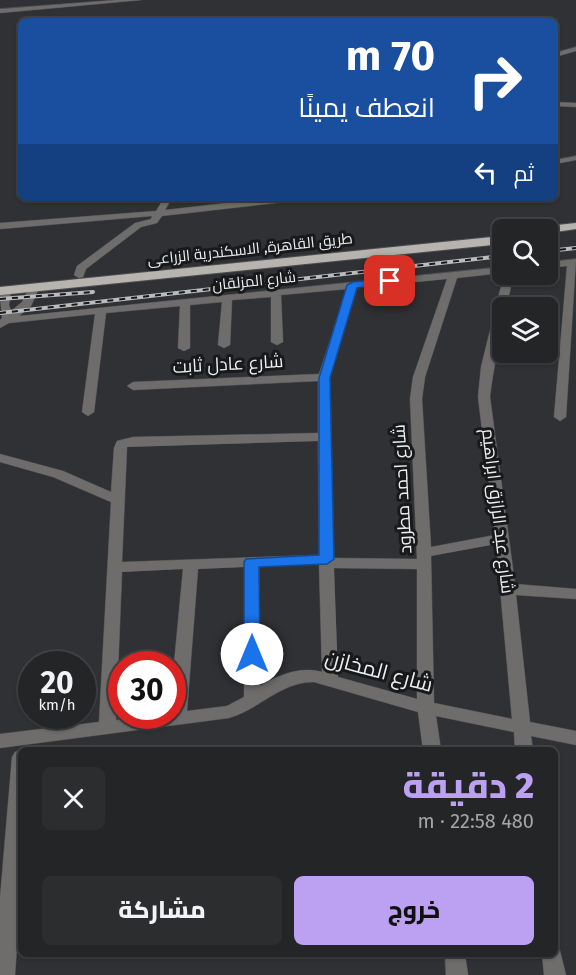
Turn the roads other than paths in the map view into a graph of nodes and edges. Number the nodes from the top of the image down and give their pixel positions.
1 (102, 0) edge
2 (138, 0) edge
3 (34, 5) edge
4 (0, 9) edge
5 (576, 49) edge
6 (558, 54) edge
7 (558, 104) edge
8 (576, 105) edge
9 (576, 158) edge
10 (558, 161) edge
11 (166, 201) edge
12 (266, 201) edge
13 (157, 213) junction
14 (0, 226) edge
15 (576, 226) edge
16 (558, 228) edge
17 (576, 232) edge
18 (492, 234) edge
19 (558, 234) edge
20 (492, 241) edge
21 (574, 262) edge
22 (558, 264) edge
23 (492, 271) edge
24 (79, 275) junction
25 (453, 275) junction
26 (353, 285) junction
27 (506, 285) edge
28 (2, 288) edge
29 (34, 288) junction
30 (276, 293) junction
31 (227, 298) junction
32 (185, 303) junction
33 (101, 312) junction
34 (4, 322) edge
35 (277, 342) dead end
36 (224, 345) dead end
37 (184, 348) dead end
38 (324, 378) junction
39 (133, 386) dead end
40 (88, 412) dead end
41 (560, 417) dead end
42 (324, 436) junction
43 (0, 458) edge
44 (117, 501) junction
45 (502, 538) junction
46 (424, 559) junction
47 (327, 561) junction
48 (252, 562) junction
49 (191, 565) junction
50 (114, 567) junction
51 (508, 589) junction
52 (576, 594) edge
53 (184, 651) edge
54 (330, 680) junction
55 (252, 701) junction
56 (426, 708) junction
57 (186, 717) edge
58 (107, 726) joint
59 (521, 728) junction
60 (576, 738) edge
61 (0, 741) edge
62 (22, 744) edge
63 (432, 747) edge
64 (524, 747) edge
65 (18, 795) edge
66 (455, 957) edge
67 (552, 957) edge
68 (4, 975) edge
69 (457, 975) edge
70 (555, 975) edge

1 - 3 street
2 - 3 street
3 - 4 street
5 - 6 street
7 - 8 street
9 - 10 street
11 - 13 street
12 - 13 street
13 - 14 street
13 - 24 street
15 - 16 highway
17 - 19 highway
18 - 24 highway, طريق القاهرة, الاسكندرية الزراعى
20 - 29 highway, طريق القاهرة, الاسكندرية الزراعى
21 - 22 street
21 - 41 street
23 - 25 street, شارع المزلقان
24 - 28 highway, طريق القاهرة, الاسكندرية الزراعى
25 - 26 street, شارع المزلقان
25 - 46 street, شارع احمد مطرود
26 - 30 street, شارع المزلقان
26 - 38 street
27 - 45 street, شارع عبد الرازق ابراهيم
28 - 29 highway, طريق القاهرة, الاسكندرية الزراعى
28 - 34 street
29 - 34 street
30 - 31 street, شارع المزلقان
30 - 35 street
31 - 32 street, شارع المزلقان
31 - 36 street
32 - 33 street, شارع المزلقان
32 - 37 street
33 - 34 street, شارع المزلقان
33 - 40 street
38 - 39 street, شارع عادل ثابت
38 - 42 street
42 - 44 street
42 - 47 street
43 - 44 street
44 - 50 street
45 - 46 street
45 - 51 street, شارع عبد الرازق ابراهيم
46 - 47 street
46 - 56 street, شارع احمد مطرود
47 - 48 street
47 - 54 street
48 - 49 street
48 - 55 street
49 - 50 street
49 - 53 street
50 - 58 street
51 - 52 street
51 - 59 street, شارع عبد الرازق ابراهيم
54 - 55 street, شارع المخازن
54 - 56 street, شارع المخازن
55 - 57 street, شارع المخازن
56 - 59 street, شارع المخازن
56 - 63 street, شارع احمد مطرود
58 - 62 street, شارع المخازن
59 - 60 street, شارع المخازن
59 - 64 street, شارع عبد الرازق ابراهيم
61 - 62 street, شارع المخازن
65 - 68 street
66 - 69 street
67 - 70 street

